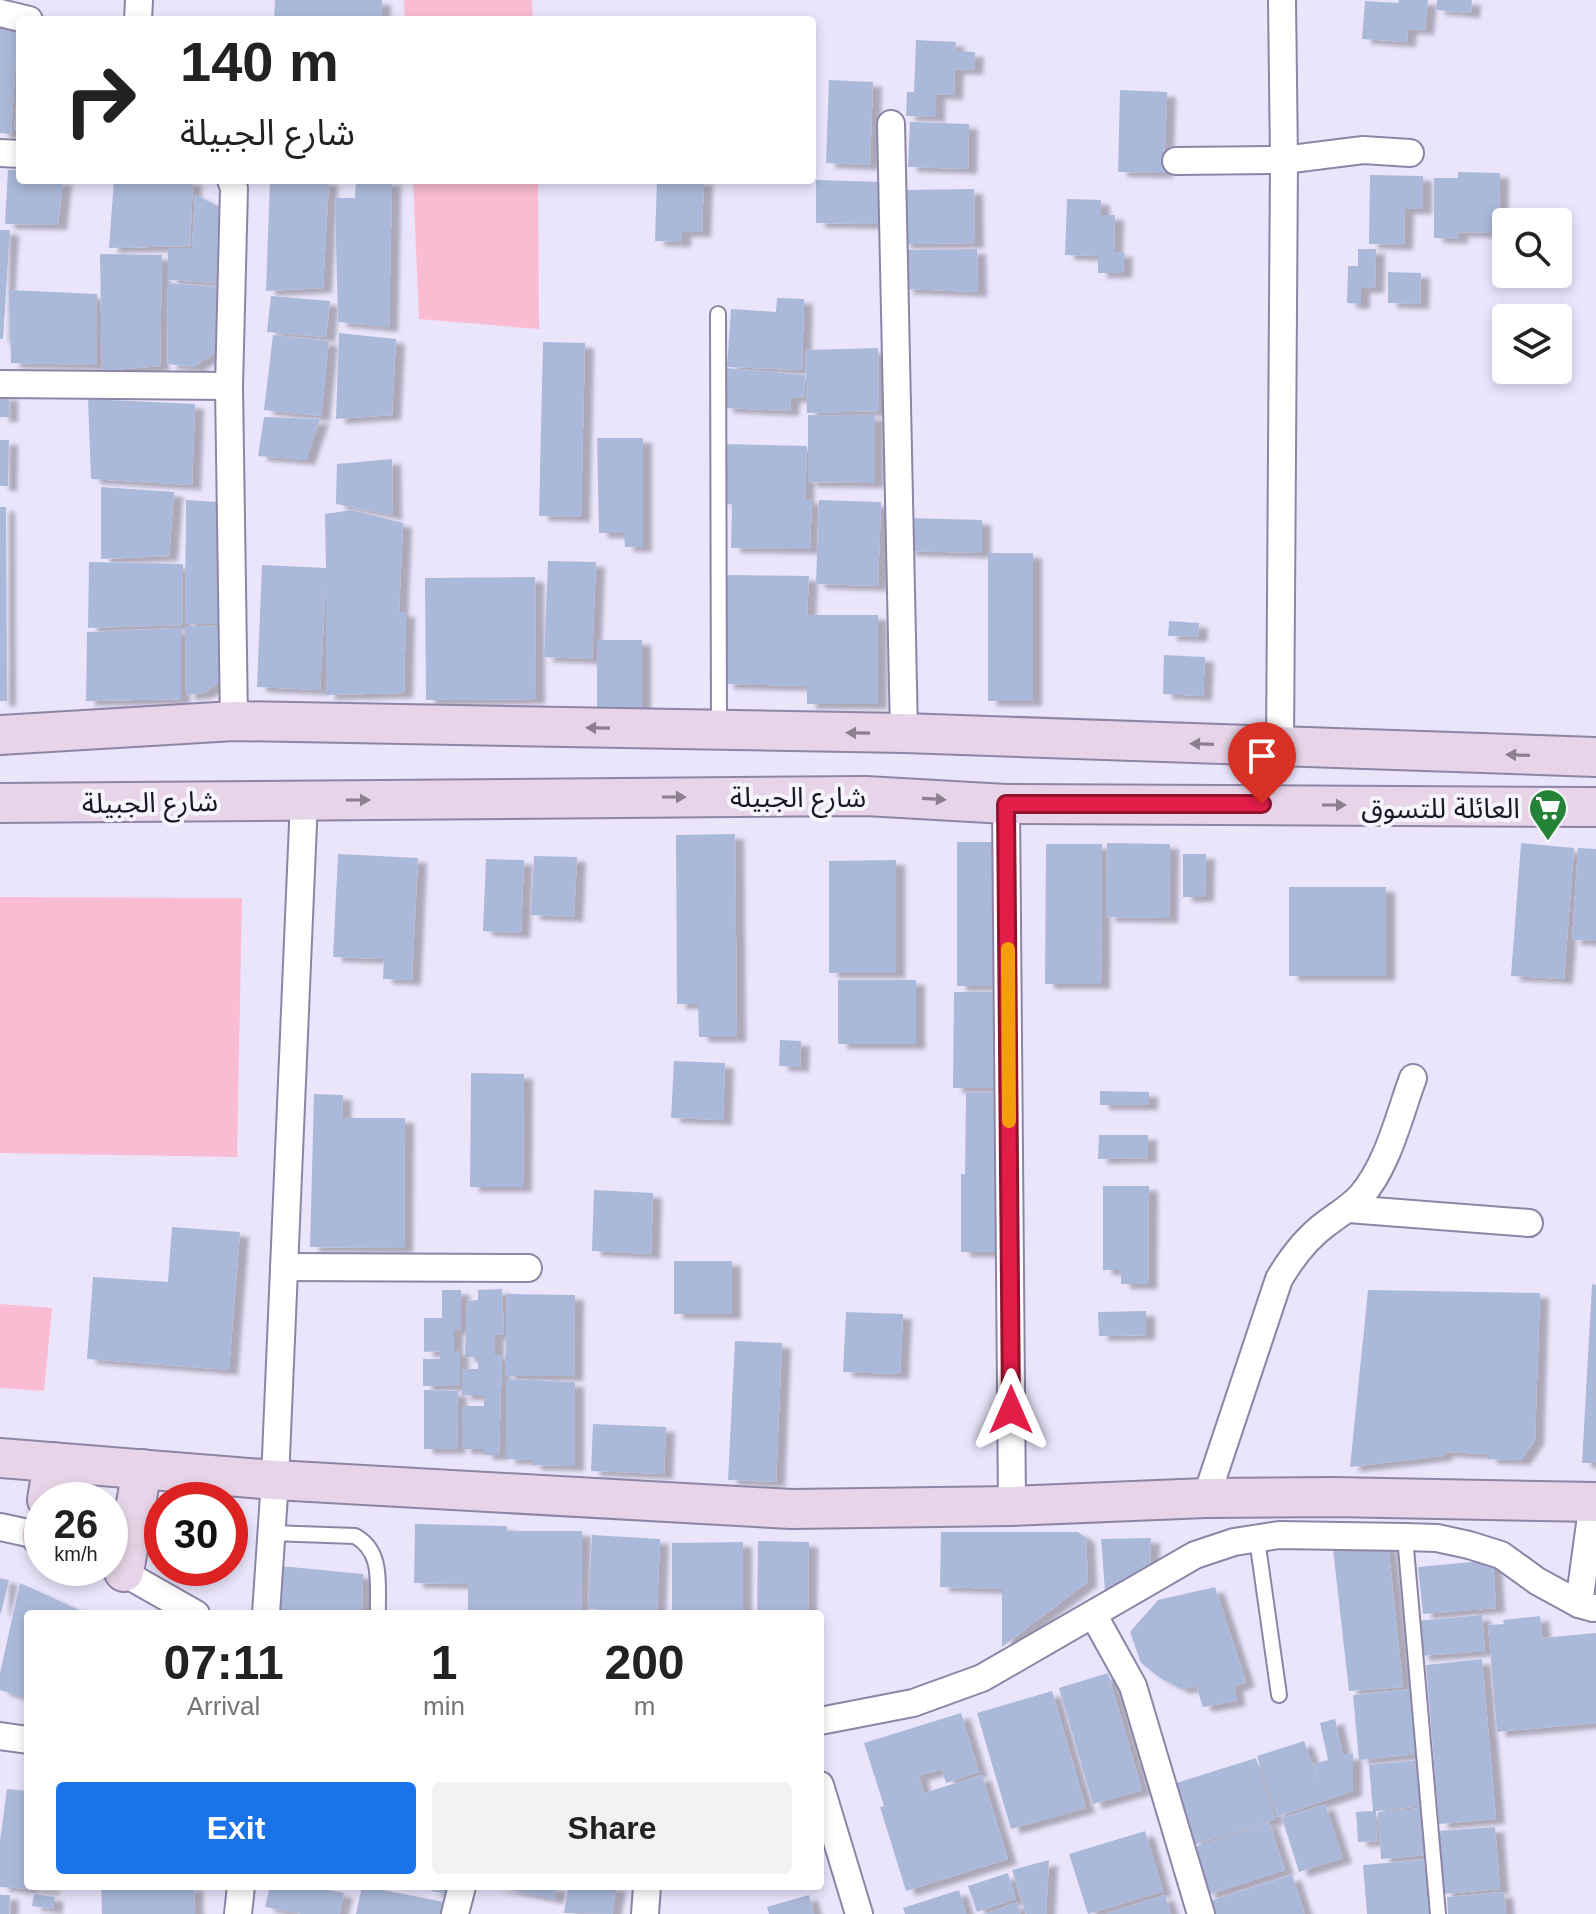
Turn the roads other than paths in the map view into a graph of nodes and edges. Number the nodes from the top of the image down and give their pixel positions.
1 (1282, 0) edge
2 (891, 124) dead end
3 (1410, 153) dead end
4 (1284, 160) junction
5 (1176, 161) dead end
6 (232, 184) edge
7 (718, 314) dead end
8 (0, 384) edge
9 (229, 386) junction
10 (234, 721) junction
11 (719, 730) junction
12 (904, 733) junction
13 (0, 735) edge
14 (1280, 747) junction
15 (1596, 757) edge
16 (304, 800) junction
17 (0, 803) edge
18 (1006, 804) junction
19 (1596, 807) edge
20 (1413, 1078) dead end
21 (1348, 1209) junction
22 (1529, 1223) dead end
23 (284, 1267) junction
24 (528, 1268) dead end
25 (0, 1458) edge
26 (53, 1462) junction
27 (142, 1469) junction
28 (275, 1480) junction
29 (50, 1482) edge
30 (1206, 1498) junction
31 (1595, 1502) edge
32 (1012, 1506) junction
33 (128, 1524) edge
34 (0, 1527) edge
35 (24, 1532) edge
36 (271, 1533) junction
37 (1405, 1537) junction
38 (1257, 1539) junction
39 (128, 1574) edge
40 (1587, 1606) edge
41 (189, 1610) edge
42 (266, 1610) edge
43 (378, 1610) edge
44 (1093, 1614) junction
45 (1279, 1695) dead end
46 (824, 1720) edge
47 (0, 1736) edge
48 (24, 1739) edge
49 (824, 1798) edge
50 (241, 1890) edge
51 (461, 1890) edge
52 (647, 1890) edge
53 (238, 1914) edge
54 (455, 1914) edge
55 (645, 1914) edge
56 (859, 1914) edge
57 (1201, 1914) edge
58 (1438, 1914) edge

1 - 4 street
2 - 12 street
3 - 4 street
4 - 5 street
4 - 14 street
6 - 9 street
7 - 11 lane
8 - 9 street
9 - 10 street
11 -> 10 street
10 - 13 street
12 -> 11 street
14 -> 12 street
15 -> 14 street
16 - 17 street, شارع الجبيلة
16 -> 18 street, شارع الجبيلة
16 - 23 street
18 -> 19 street, شارع الجبيلة
18 - 32 street
20 - 21 street
21 - 22 street
21 - 30 street
23 - 24 street
23 - 28 street
25 - 26 street
26 - 27 street
26 - 29 street
27 - 28 street
27 - 33 street
28 - 32 street
28 - 36 street
30 - 31 street
30 - 32 street
31 - 40 street
34 - 35 street
36 - 42 street
36 - 43 lane
37 - 38 street
37 - 40 street
37 - 58 lane
38 - 44 street
38 - 45 lane
39 - 41 street
44 - 46 street
44 - 57 street
47 - 48 street
49 - 56 street
50 - 53 street
51 - 54 street
52 - 55 street

